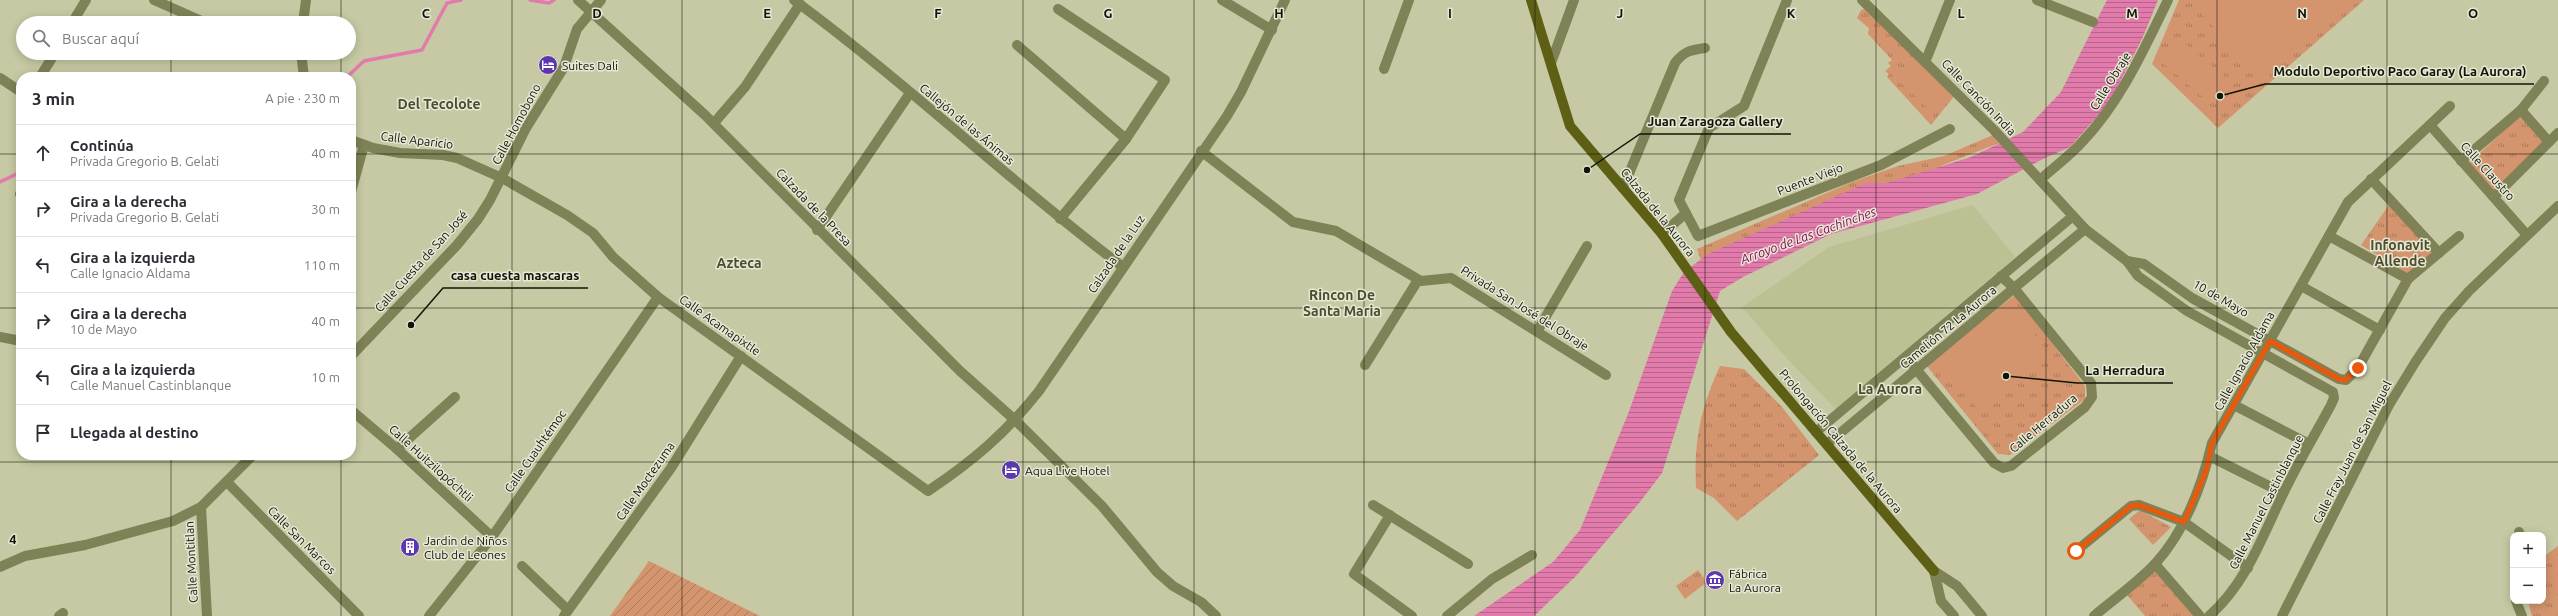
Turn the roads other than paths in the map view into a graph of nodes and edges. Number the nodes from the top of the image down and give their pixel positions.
1 (86, 0) edge
2 (154, 0) edge
3 (306, 0) edge
4 (578, 0) edge
5 (601, 0) edge
6 (1222, 0) edge
7 (1285, 0) edge
8 (1409, 0) edge
9 (1531, 0) edge
10 (1574, 0) edge
11 (1787, 0) edge
12 (1862, 0) edge
13 (1950, 0) edge
14 (2037, 0) edge
15 (2168, 0) edge
16 (797, 2) edge
17 (1058, 9) dead end
18 (592, 13) junction
19 (76, 16) edge
20 (190, 16) edge
21 (304, 16) edge
22 (2093, 22) dead end
23 (1272, 30) junction
24 (1017, 45) dead end
25 (1705, 48) dead end
26 (51, 60) edge
27 (300, 60) edge
28 (1926, 60) junction
29 (1551, 63) junction
30 (1384, 69) dead end
31 (43, 72) edge
32 (303, 72) edge
33 (0, 78) edge
34 (2544, 82) dead end
35 (16, 89) edge
36 (910, 93) junction
37 (2450, 106) dead end
38 (2521, 110) junction
39 (714, 123) junction
40 (2430, 125) junction
41 (1950, 129) dead end
42 (2558, 134) edge
43 (1126, 139) junction
44 (356, 142) edge
45 (2549, 142) junction
46 (364, 145) junction
47 (1201, 151) junction
48 (2461, 161) junction
49 (356, 174) edge
50 (504, 179) junction
51 (2370, 179) junction
52 (2040, 180) junction
53 (1623, 188) junction
54 (2494, 197) junction
55 (2558, 206) edge
56 (1686, 213) junction
57 (2073, 216) junction
58 (1060, 219) junction
59 (2085, 229) junction
60 (818, 230) junction
61 (1662, 234) junction
62 (2528, 235) junction
63 (2329, 236) junction
64 (2459, 236) dead end
65 (1587, 246) dead end
66 (2439, 253) junction
67 (2127, 260) junction
68 (1123, 267) junction
69 (2001, 276) junction
70 (2408, 279) junction
71 (1418, 280) junction
72 (2301, 286) junction
73 (2014, 288) junction
74 (2183, 291) junction
75 (658, 297) junction
76 (2175, 303) junction
77 (1727, 328) joint
78 (1538, 330) junction
79 (2380, 330) junction
80 (0, 337) edge
81 (16, 340) edge
82 (2270, 341) junction
83 (356, 351) edge
84 (2263, 353) junction
85 (741, 356) junction
86 (1906, 357) junction
87 (1365, 364) dead end
88 (1917, 370) junction
89 (1606, 375) dead end
90 (2333, 392) joint
91 (455, 397) dead end
92 (2234, 405) junction
93 (356, 414) edge
94 (1016, 421) junction
95 (1816, 432) junction
96 (1827, 444) junction
97 (2309, 444) junction
98 (397, 449) junction
99 (2209, 456) junction
100 (248, 460) edge
101 (227, 482) junction
102 (928, 491) joint
103 (2283, 494) junction
104 (1373, 505) dead end
105 (201, 507) junction
106 (1390, 515) junction
107 (2184, 522) junction
108 (492, 537) junction
109 (2076, 551) dead end
110 (1532, 555) dead end
111 (1468, 564) dead end
112 (2155, 564) junction
113 (0, 566) edge
114 (522, 566) dead end
115 (2248, 568) junction
116 (1934, 571) junction
117 (2517, 604) edge
118 (566, 613) edge
119 (207, 616) edge
120 (359, 616) edge
121 (429, 616) edge
122 (1216, 616) edge
123 (1412, 616) edge
124 (1446, 616) edge
125 (1954, 616) edge
126 (1982, 616) edge
127 (2094, 616) edge
128 (2200, 616) edge
129 (2209, 616) edge
130 (2282, 616) edge
131 (2522, 616) edge

1 - 19 street
2 - 20 street
3 - 21 street
4 - 18 street, Calzada de la Presa
5 - 18 street, Calle Homobono
6 - 23 street
7 - 23 street, Calzada de la Luz
8 - 30 street
9 - 29 main road, Calzada de la Aurora
10 - 29 street
11 - 56 street, Puente Viejo
12 - 28 street, Calle Canción India
13 - 28 street
14 - 22 street
15 - 52 street, Calle Obraje
16 - 36 street, Callejón de las Ánimas
16 - 39 street
17 - 43 street
18 - 39 street, Calzada de la Presa
18 - 50 street, Calle Homobono
23 - 47 street, Calzada de la Luz
24 - 43 street
25 - 53 street
26 - 31 street
27 - 32 street
28 - 52 street, Calle Canción India
29 - 53 main road, Calzada de la Aurora
33 - 35 street
34 - 38 street
36 - 58 street, Callejón de las Ánimas
36 - 60 street
37 - 40 street, Calle Ignacio Aldama
38 - 45 street
38 - 48 street
39 - 60 street, Calzada de la Presa
40 - 48 street, Calle Claustro
40 - 51 street, Calle Ignacio Aldama
41 - 56 street, Puente Viejo
42 - 45 street
43 - 58 street
44 - 46 street, Calle Aparicio
45 - 54 street
46 - 49 street
46 - 50 street, Calle Aparicio
47 - 68 street, Calzada de la Luz
47 - 71 street
48 - 54 street, Calle Claustro
50 - 75 street, Calle Acamapixtle
50 - 83 street, Calle Cuesta de San José
51 - 63 street, Calle Ignacio Aldama
51 - 66 street
52 - 57 street, Calle Canción India
53 - 61 main road, Calzada de la Aurora
54 - 62 street, Calle Claustro
55 - 62 street, Calle Fray Juan de San Miguel
56 - 61 street
57 - 59 street, 10 de Mayo
57 - 69 street, Camelión 72 La Aurora
58 - 68 street, Callejón de las Ánimas
59 - 67 street, 10 de Mayo
59 - 73 street, Camelión 72 La Aurora
60 - 94 street, Calzada de la Presa
61 - 77 main road, Calzada de la Aurora
62 - 130 street, Calle Fray Juan de San Miguel
63 - 70 street
63 - 72 street, Calle Ignacio Aldama
64 - 66 street
65 - 78 street
66 - 70 street
67 - 74 street, 10 de Mayo
67 - 76 street, 10 de Mayo
68 - 94 street, Calzada de la Luz
69 - 73 street, Calle Herradura
69 - 86 street, Camelión 72 La Aurora
70 - 79 street
71 - 78 street, Privada San José del Obraje
71 - 87 street
72 - 79 street
72 - 82 street, Calle Ignacio Aldama
73 - 88 street, Camelión 72 La Aurora
73 - 88 street, Calle Herradura
74 - 76 street
74 - 82 street, 10 de Mayo
75 - 85 street, Calle Acamapixtle
75 - 108 street, Calle Cuauhtémoc
76 - 84 street, 10 de Mayo
77 - 95 main road, Prolongación Calzada de la Aurora
78 - 89 street, Privada San José del Obraje
79 - 82 street, 10 de Mayo
80 - 81 street
82 - 84 street, Calle Ignacio Aldama
84 - 90 street, 10 de Mayo
84 - 92 street, Calle Ignacio Aldama
85 - 102 street, Calle Acamapixtle
85 - 118 street, Calle Moctezuma
86 - 88 street, Calle Herradura
86 - 95 street, Camelión 72 La Aurora
88 - 96 street, Camelión 72 La Aurora
90 - 97 street, Calle Manuel Castinblanque
91 - 98 street
92 - 97 street
92 - 99 street, Calle Ignacio Aldama
93 - 98 street, Calle Huitzilopóchtli
94 - 102 street, Calzada de la Luz
94 - 122 street, Calzada de la Presa
95 - 96 main road, Prolongación Calzada de la Aurora
96 - 116 main road, Prolongación Calzada de la Aurora
97 - 103 street, Calle Manuel Castinblanque
98 - 108 street, Calle Huitzilopóchtli
99 - 103 street
99 - 107 street, Calle Ignacio Aldama
100 - 101 street
101 - 105 street
101 - 120 street, Calle San Marcos
103 - 115 street, Calle Manuel Castinblanque
104 - 106 street
105 - 113 street
105 - 119 street, Calle Montitlan
106 - 111 street
106 - 123 street
107 - 109 street
107 - 112 street, Calle Ignacio Aldama
107 - 115 street
108 - 121 street, Calle Cuauhtémoc
110 - 124 street
112 - 127 street, Calle Ignacio Aldama
112 - 128 street
114 - 118 street
115 - 129 street, Calle Manuel Castinblanque
116 - 125 street, Prolongación Calzada de la Aurora
116 - 126 street, Prolongación Calzada de la Aurora
117 - 131 street

